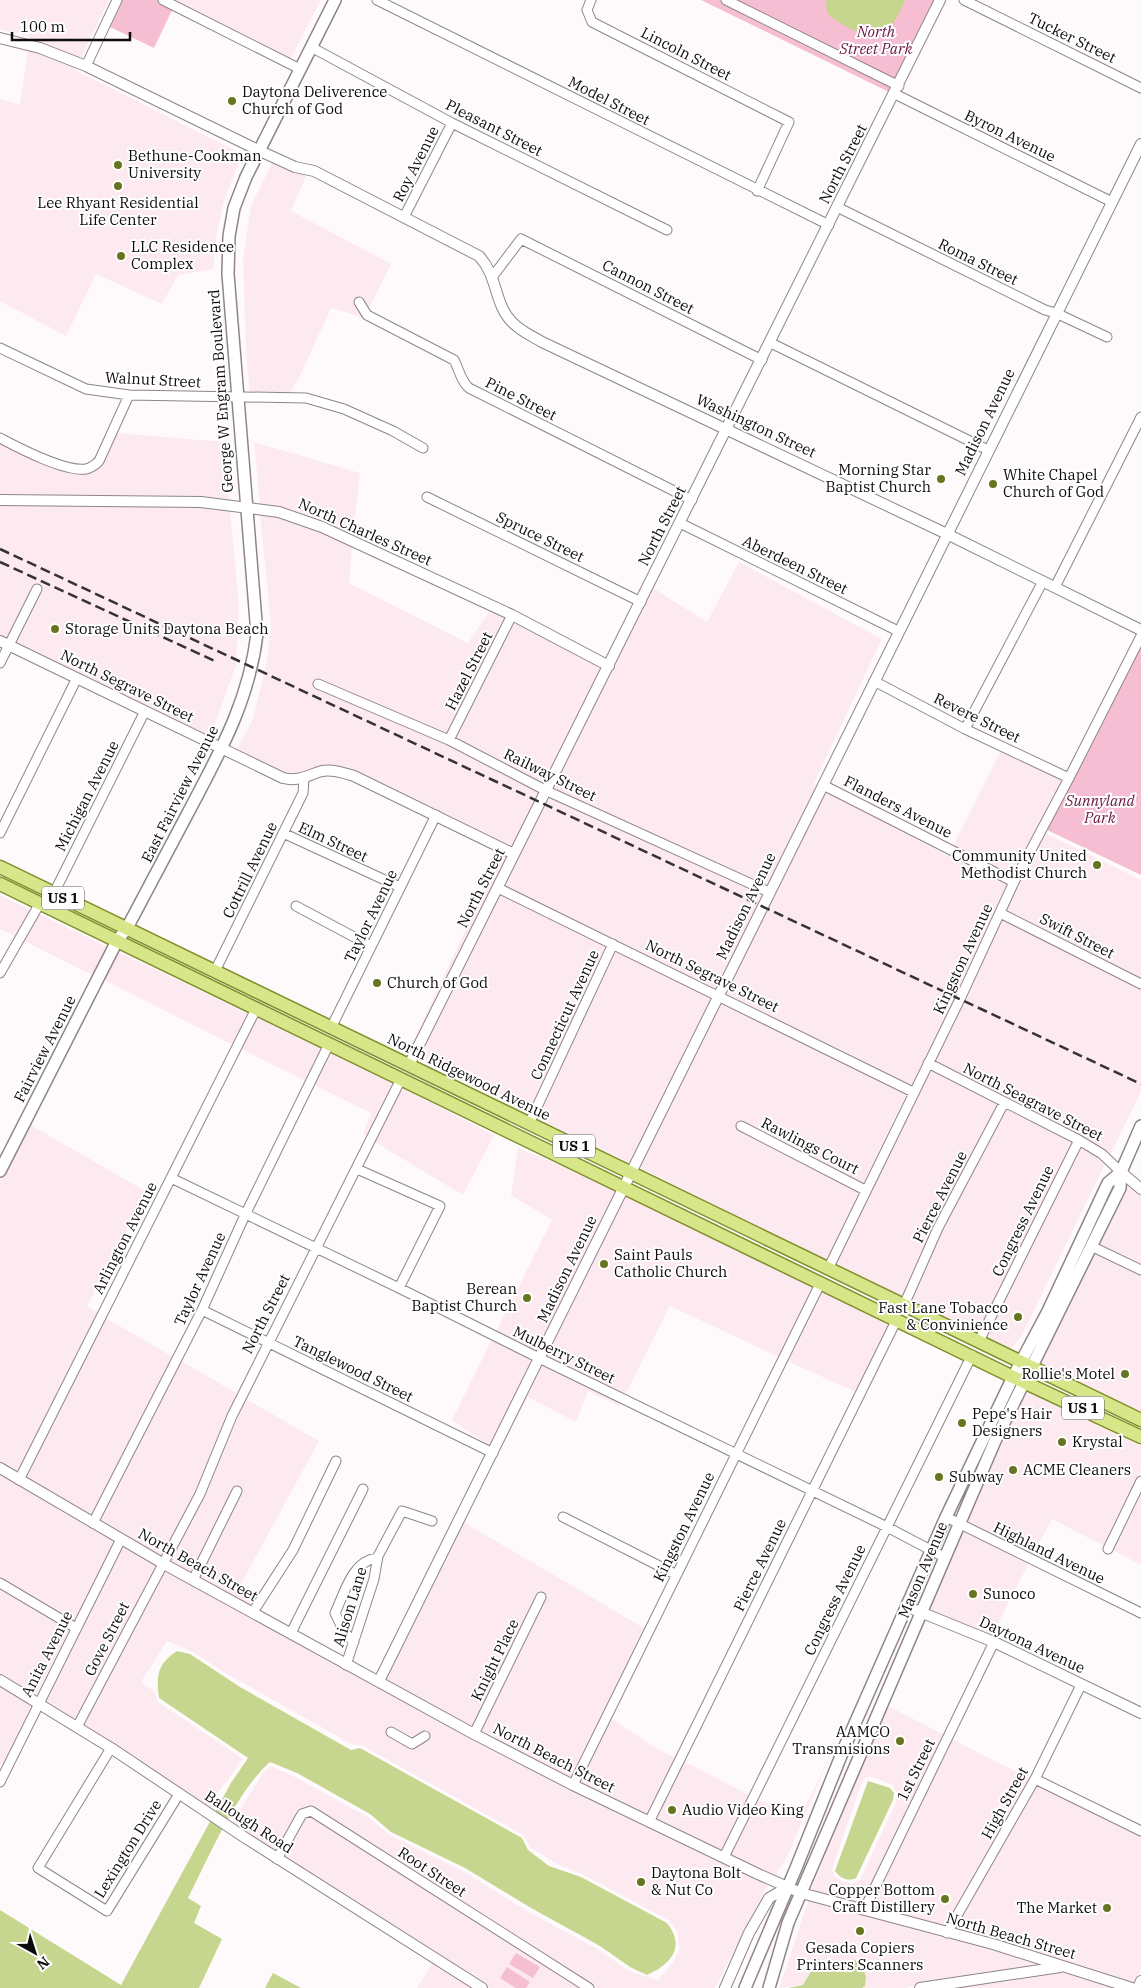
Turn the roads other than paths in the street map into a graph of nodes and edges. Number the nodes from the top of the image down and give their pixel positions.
1 (117, 0) edge
2 (163, 0) edge
3 (335, 0) edge
4 (377, 0) edge
5 (591, 0) edge
6 (726, 0) edge
7 (940, 0) edge
8 (964, 0) edge
9 (0, 38) edge
10 (311, 47) junction
11 (86, 66) junction
12 (300, 69) junction
13 (1141, 88) edge
14 (897, 90) junction
15 (452, 123) junction
16 (1141, 146) edge
17 (260, 151) junction
18 (757, 191) junction
19 (1112, 202) junction
20 (837, 207) junction
21 (404, 217) junction
22 (829, 225) junction
23 (667, 230) dead end
24 (493, 276) junction
25 (359, 302) dead end
26 (1056, 313) junction
27 (1107, 338) dead end
28 (771, 343) junction
29 (0, 348) edge
30 (762, 360) junction
31 (128, 395) junction
32 (238, 397) junction
33 (1141, 417) edge
34 (728, 429) junction
35 (0, 438) edge
36 (424, 448) dead end
37 (988, 450) junction
38 (427, 497) dead end
39 (0, 500) edge
40 (692, 500) junction
41 (245, 507) junction
42 (680, 523) junction
43 (947, 534) junction
44 (1043, 581) junction
45 (1056, 587) junction
46 (37, 588) dead end
47 (641, 602) junction
48 (512, 615) junction
49 (1141, 630) edge
50 (898, 631) junction
51 (1141, 636) edge
52 (4, 643) edge
53 (254, 653) joint
54 (0, 663) edge
55 (609, 666) junction
56 (77, 678) junction
57 (874, 681) junction
58 (318, 684) dead end
59 (145, 712) junction
60 (966, 729) junction
61 (449, 740) junction
62 (222, 749) junction
63 (1070, 778) junction
64 (304, 779) junction
65 (823, 785) junction
66 (547, 791) junction
67 (436, 816) junction
68 (0, 833) edge
69 (283, 833) junction
70 (514, 854) junction
71 (0, 867) edge
72 (1014, 882) junction
73 (0, 884) edge
74 (400, 888) junction
75 (498, 888) junction
76 (769, 892) junction
77 (54, 893) junction
78 (40, 904) junction
79 (296, 906) dead end
80 (1000, 913) junction
81 (127, 928) junction
82 (117, 941) junction
83 (613, 944) junction
84 (371, 946) junction
85 (215, 971) junction
86 (0, 973) edge
87 (1141, 984) edge
88 (718, 995) junction
89 (279, 1003) junction
90 (256, 1009) junction
91 (331, 1028) junction
92 (329, 1044) junction
93 (928, 1063) junction
94 (409, 1065) junction
95 (402, 1079) junction
96 (913, 1092) junction
97 (1004, 1102) junction
98 (529, 1124) junction
99 (741, 1126) dead end
100 (1141, 1126) edge
101 (1079, 1140) junction
102 (357, 1169) junction
103 (0, 1171) edge
104 (1121, 1172) junction
105 (630, 1173) junction
106 (171, 1178) junction
107 (624, 1187) junction
108 (1141, 1189) edge
109 (865, 1190) junction
110 (245, 1214) junction
111 (1091, 1246) junction
112 (316, 1249) junction
113 (828, 1269) junction
114 (1141, 1270) edge
115 (821, 1282) junction
116 (399, 1288) junction
117 (904, 1305) junction
118 (202, 1310) junction
119 (897, 1319) junction
120 (979, 1341) junction
121 (268, 1342) junction
122 (972, 1355) junction
123 (539, 1358) junction
124 (1027, 1365) junction
125 (1018, 1379) junction
126 (1141, 1420) edge
127 (1141, 1436) edge
128 (492, 1453) junction
129 (736, 1453) junction
130 (336, 1461) dead end
131 (0, 1468) edge
132 (19, 1480) junction
133 (1141, 1480) edge
134 (363, 1489) dead end
135 (812, 1490) junction
136 (237, 1491) dead end
137 (563, 1517) dead end
138 (946, 1517) junction
139 (432, 1521) dead end
140 (93, 1523) junction
141 (959, 1524) junction
142 (887, 1527) junction
143 (120, 1539) junction
144 (932, 1550) junction
145 (1108, 1550) dead end
146 (378, 1556) junction
147 (944, 1557) junction
148 (164, 1564) junction
149 (675, 1574) junction
150 (193, 1580) junction
151 (0, 1583) edge
152 (541, 1597) dead end
153 (908, 1607) junction
154 (253, 1612) junction
155 (921, 1612) junction
156 (1141, 1614) edge
157 (76, 1628) junction
158 (291, 1633) junction
159 (354, 1642) junction
160 (994, 1642) junction
161 (346, 1665) junction
162 (0, 1680) edge
163 (379, 1681) junction
164 (1081, 1685) junction
165 (37, 1703) junction
166 (1141, 1713) edge
167 (77, 1727) junction
168 (391, 1732) dead end
169 (474, 1734) junction
170 (425, 1736) dead end
171 (111, 1748) junction
172 (1035, 1779) junction
173 (0, 1782) edge
174 (573, 1785) junction
175 (178, 1794) junction
176 (649, 1822) junction
177 (1141, 1831) edge
178 (724, 1857) junction
179 (277, 1858) junction
180 (788, 1887) junction
181 (801, 1893) junction
182 (864, 1910) junction
183 (947, 1933) junction
184 (1063, 1967) junction
185 (1141, 1982) edge
186 (726, 1985) edge
187 (482, 1988) edge
188 (589, 1988) edge
189 (745, 1988) edge
190 (769, 1988) edge
191 (920, 1988) edge
192 (1132, 1988) edge
193 (1138, 1988) edge

1 - 11 street
2 - 12 street
3 - 10 main road, George W Engram Boulevard
4 - 18 street, Model Street
5 - 18 street, Lincoln Street
6 - 14 street, Byron Avenue
7 - 14 street, North Street
8 - 13 street, Tucker Street
9 - 11 street, Washington Street
10 - 12 main road, George W Engram Boulevard
10 - 15 street, Pleasant Street
11 - 17 street, Washington Street
12 - 17 main road, George W Engram Boulevard
14 - 19 street, Byron Avenue
14 - 20 street, North Street
15 - 21 street, Roy Avenue
15 - 23 street, Pleasant Street
16 - 19 street, Madison Avenue
17 - 21 street, Washington Street
17 - 32 main road, George W Engram Boulevard
18 - 22 street, Model Street
19 - 26 street, Madison Avenue
20 - 22 street, North Street
20 - 26 street, Roma Street
21 - 24 street, Washington Street
22 - 28 street, North Street
24 - 30 street, Cannon Street
24 - 34 street, Washington Street
25 - 40 street, Pine Street
26 - 27 street, Roma Street
26 - 37 street, Madison Avenue
28 - 30 street, North Street
28 - 37 street
29 - 31 street, Walnut Street
30 - 34 street, North Street
31 - 32 street, Walnut Street
31 - 35 street
32 - 36 street, Walnut Street
32 - 41 main road, George W Engram Boulevard
33 - 45 street
34 - 40 street, North Street
34 - 43 street, Washington Street
37 - 43 street, Madison Avenue
38 - 47 street, Spruce Street
39 - 41 street, North Charles Street
40 - 42 street, North Street
41 - 48 street, North Charles Street
41 - 53 main road, George W Engram Boulevard
42 - 47 street, North Street
42 - 50 street, Aberdeen Street
43 - 44 street, Washington Street
43 - 50 street, Madison Avenue
44 - 45 street, Washington Street
44 - 60 street
45 - 49 street, Washington Street
46 - 52 street
47 - 55 street, North Street
48 - 55 street, North Charles Street
48 - 61 street, Hazel Street
50 - 57 street, Madison Avenue
51 - 63 street, Kingston Avenue
52 - 54 street
52 - 56 street, North Segrave Street
53 - 62 main road, East Fairview Avenue
55 - 66 street, North Street
56 - 59 street, North Segrave Street
56 - 68 street
57 - 60 street, Revere Street
57 - 65 street, Madison Avenue
58 - 61 street, Railway Street
59 - 62 street, North Segrave Street
59 - 77 street, Michigan Avenue
60 - 63 street, Revere Street
61 - 66 street, Railway Street
62 - 64 street, North Segrave Street
62 - 81 main road, East Fairview Avenue
63 - 72 street, Kingston Avenue
64 - 67 street, North Segrave Street
64 - 69 street, Cottrill Avenue
65 - 72 street, Flanders Avenue
65 - 76 street, Madison Avenue
66 - 70 street, North Street
66 - 76 street, Railway Street
67 - 70 street, North Segrave Street
67 - 74 street, Taylor Avenue
69 - 74 street, Elm Street
69 - 85 street, Cottrill Avenue
70 - 75 street, North Street
71 - 77 main road, North Ridgewood Avenue / US 1
72 - 80 street, Kingston Avenue
73 - 78 main road, North Ridgewood Avenue / US 1
74 - 84 street, Taylor Avenue
75 - 83 street, North Segrave Street
75 - 94 street, North Street
76 - 88 street, Madison Avenue
77 - 81 main road, North Ridgewood Avenue / US 1
78 - 82 main road, North Ridgewood Avenue / US 1
78 - 86 street
79 - 84 street
80 - 87 street, Swift Street
80 - 93 street, Kingston Avenue
81 - 82 main road, East Fairview Avenue
81 - 85 main road, North Ridgewood Avenue / US 1
82 - 90 main road, North Ridgewood Avenue / US 1
82 - 103 main road, Fairview Avenue
83 - 88 street, North Segrave Street
83 - 98 street, Connecticut Avenue
84 - 91 street, Taylor Avenue
85 - 89 main road, North Ridgewood Avenue / US 1
88 - 96 street, North Segrave Street
88 - 105 street, Madison Avenue
89 - 90 main road
89 - 91 main road, North Ridgewood Avenue / US 1
90 - 92 main road, North Ridgewood Avenue / US 1
90 - 106 street, Arlington Avenue
91 - 94 main road, North Ridgewood Avenue / US 1
92 - 95 main road, North Ridgewood Avenue / US 1
92 - 110 street, Taylor Avenue
93 - 96 street, Kingston Avenue
93 - 97 street, North Seagrave Street
94 - 98 main road, North Ridgewood Avenue / US 1
95 - 102 street, North Street
95 - 107 main road, North Ridgewood Avenue / US 1
96 - 109 street, Kingston Avenue
97 - 101 street, North Seagrave Street
97 - 117 street, Pierce Avenue
98 - 105 main road, North Ridgewood Avenue / US 1
99 - 109 street, Rawlings Court
100 - 104 main road, Mason Avenue
101 - 104 street, North Seagrave Street
101 - 120 street, Congress Avenue
102 - 112 street, North Street
102 - 116 street
104 - 108 street
104 - 111 main road, Mason Avenue
104 - 124 main road, Mason Avenue
105 - 107 street, Madison Avenue
105 - 113 main road, North Ridgewood Avenue / US 1
106 - 110 street, Mulberry Street
106 - 132 street, Arlington Avenue
107 - 115 main road, North Ridgewood Avenue / US 1
107 - 123 street, Madison Avenue
109 - 113 street, Kingston Avenue
110 - 112 street, Mulberry Street
110 - 118 street, Taylor Avenue
111 - 114 street
111 - 124 main road, Mason Avenue
112 - 116 street, Mulberry Street
112 - 121 street, North Street
113 - 117 main road, North Ridgewood Avenue / US 1
115 - 119 main road, North Ridgewood Avenue / US 1
115 - 129 street, Kingston Avenue
116 - 123 street, Mulberry Street
117 - 120 main road, North Ridgewood Avenue / US 1
118 - 121 street, Tanglewood Street
118 - 140 street, Taylor Avenue
119 - 122 main road, North Ridgewood Avenue / US 1
119 - 135 street, Pierce Avenue
120 - 124 main road, North Ridgewood Avenue / US 1
121 - 128 street, Tanglewood Street
121 - 148 street, North Street
122 - 125 main road, North Ridgewood Avenue / US 1
122 - 142 street, Congress Avenue
123 - 128 street, Madison Avenue
123 - 129 street, Mulberry Street
124 - 125 main road, Mason Avenue
124 - 126 main road, North Ridgewood Avenue / US 1
125 - 127 main road, North Ridgewood Avenue / US 1
125 - 138 main road, Mason Avenue
125 - 141 main road, Mason Avenue
128 - 163 street, Madison Avenue
129 - 135 street, Mulberry Street
129 - 149 street, Kingston Avenue
130 - 154 street
131 - 132 street, North Beach Street
132 - 140 street, North Beach Street
133 - 145 street
134 - 158 street
135 - 142 street, Mulberry Street
135 - 176 street, Pierce Avenue
136 - 150 street
137 - 149 street
138 - 141 street, Highland Avenue
138 - 144 main road, Mason Avenue
139 - 146 street, Alison Lane
140 - 143 street, North Beach Street
141 - 147 main road, Mason Avenue
141 - 156 street, Highland Avenue
142 - 144 street, Mulberry Street
142 - 178 street, Congress Avenue
143 - 148 street, North Beach Street
143 - 157 street, Anita Avenue
144 - 147 street, Mulberry Street
144 - 153 main road, Mason Avenue
146 - 159 street, Alison Lane
146 - 159 street
147 - 155 main road, Mason Avenue
148 - 150 street, North Beach Street
148 - 167 street, Gove Street
149 - 174 street, Kingston Avenue
150 - 154 street, North Beach Street
151 - 157 street
152 - 169 street, Knight Place
153 - 155 street, Daytona Avenue
153 - 180 main road, Mason Avenue
154 - 158 street, North Beach Street
155 - 160 street, Daytona Avenue
155 - 181 main road, Mason Avenue
157 - 165 street, Anita Avenue
158 - 161 street, North Beach Street
159 - 161 street, Alison Lane
160 - 164 street, Daytona Avenue
160 - 182 street, 1st Street
161 - 163 street, North Beach Street
162 - 165 street, Ballough Road
163 - 169 street, North Beach Street
164 - 166 street, Daytona Avenue
164 - 172 street, High Street
165 - 167 street, Ballough Road
165 - 173 street, Anita Avenue
167 - 171 street, Ballough Road
168 - 170 street
169 - 174 street, North Beach Street
171 - 175 street, Ballough Road
171 - 175 street, Lexington Drive
172 - 177 street
172 - 183 street, High Street
174 - 176 street, North Beach Street
175 - 179 street, Ballough Road
176 - 178 street, North Beach Street
178 - 180 street, North Beach Street
179 - 187 street, Ballough Road
179 - 188 street, Root Street
180 - 181 street, North Beach Street
180 - 186 street
180 - 189 main road, Mason Avenue
181 - 182 street, North Beach Street
181 - 190 main road, Mason Avenue
182 - 183 street, North Beach Street
183 - 184 street, North Beach Street
184 - 191 street
184 - 192 street, North Beach Street
185 - 193 street

